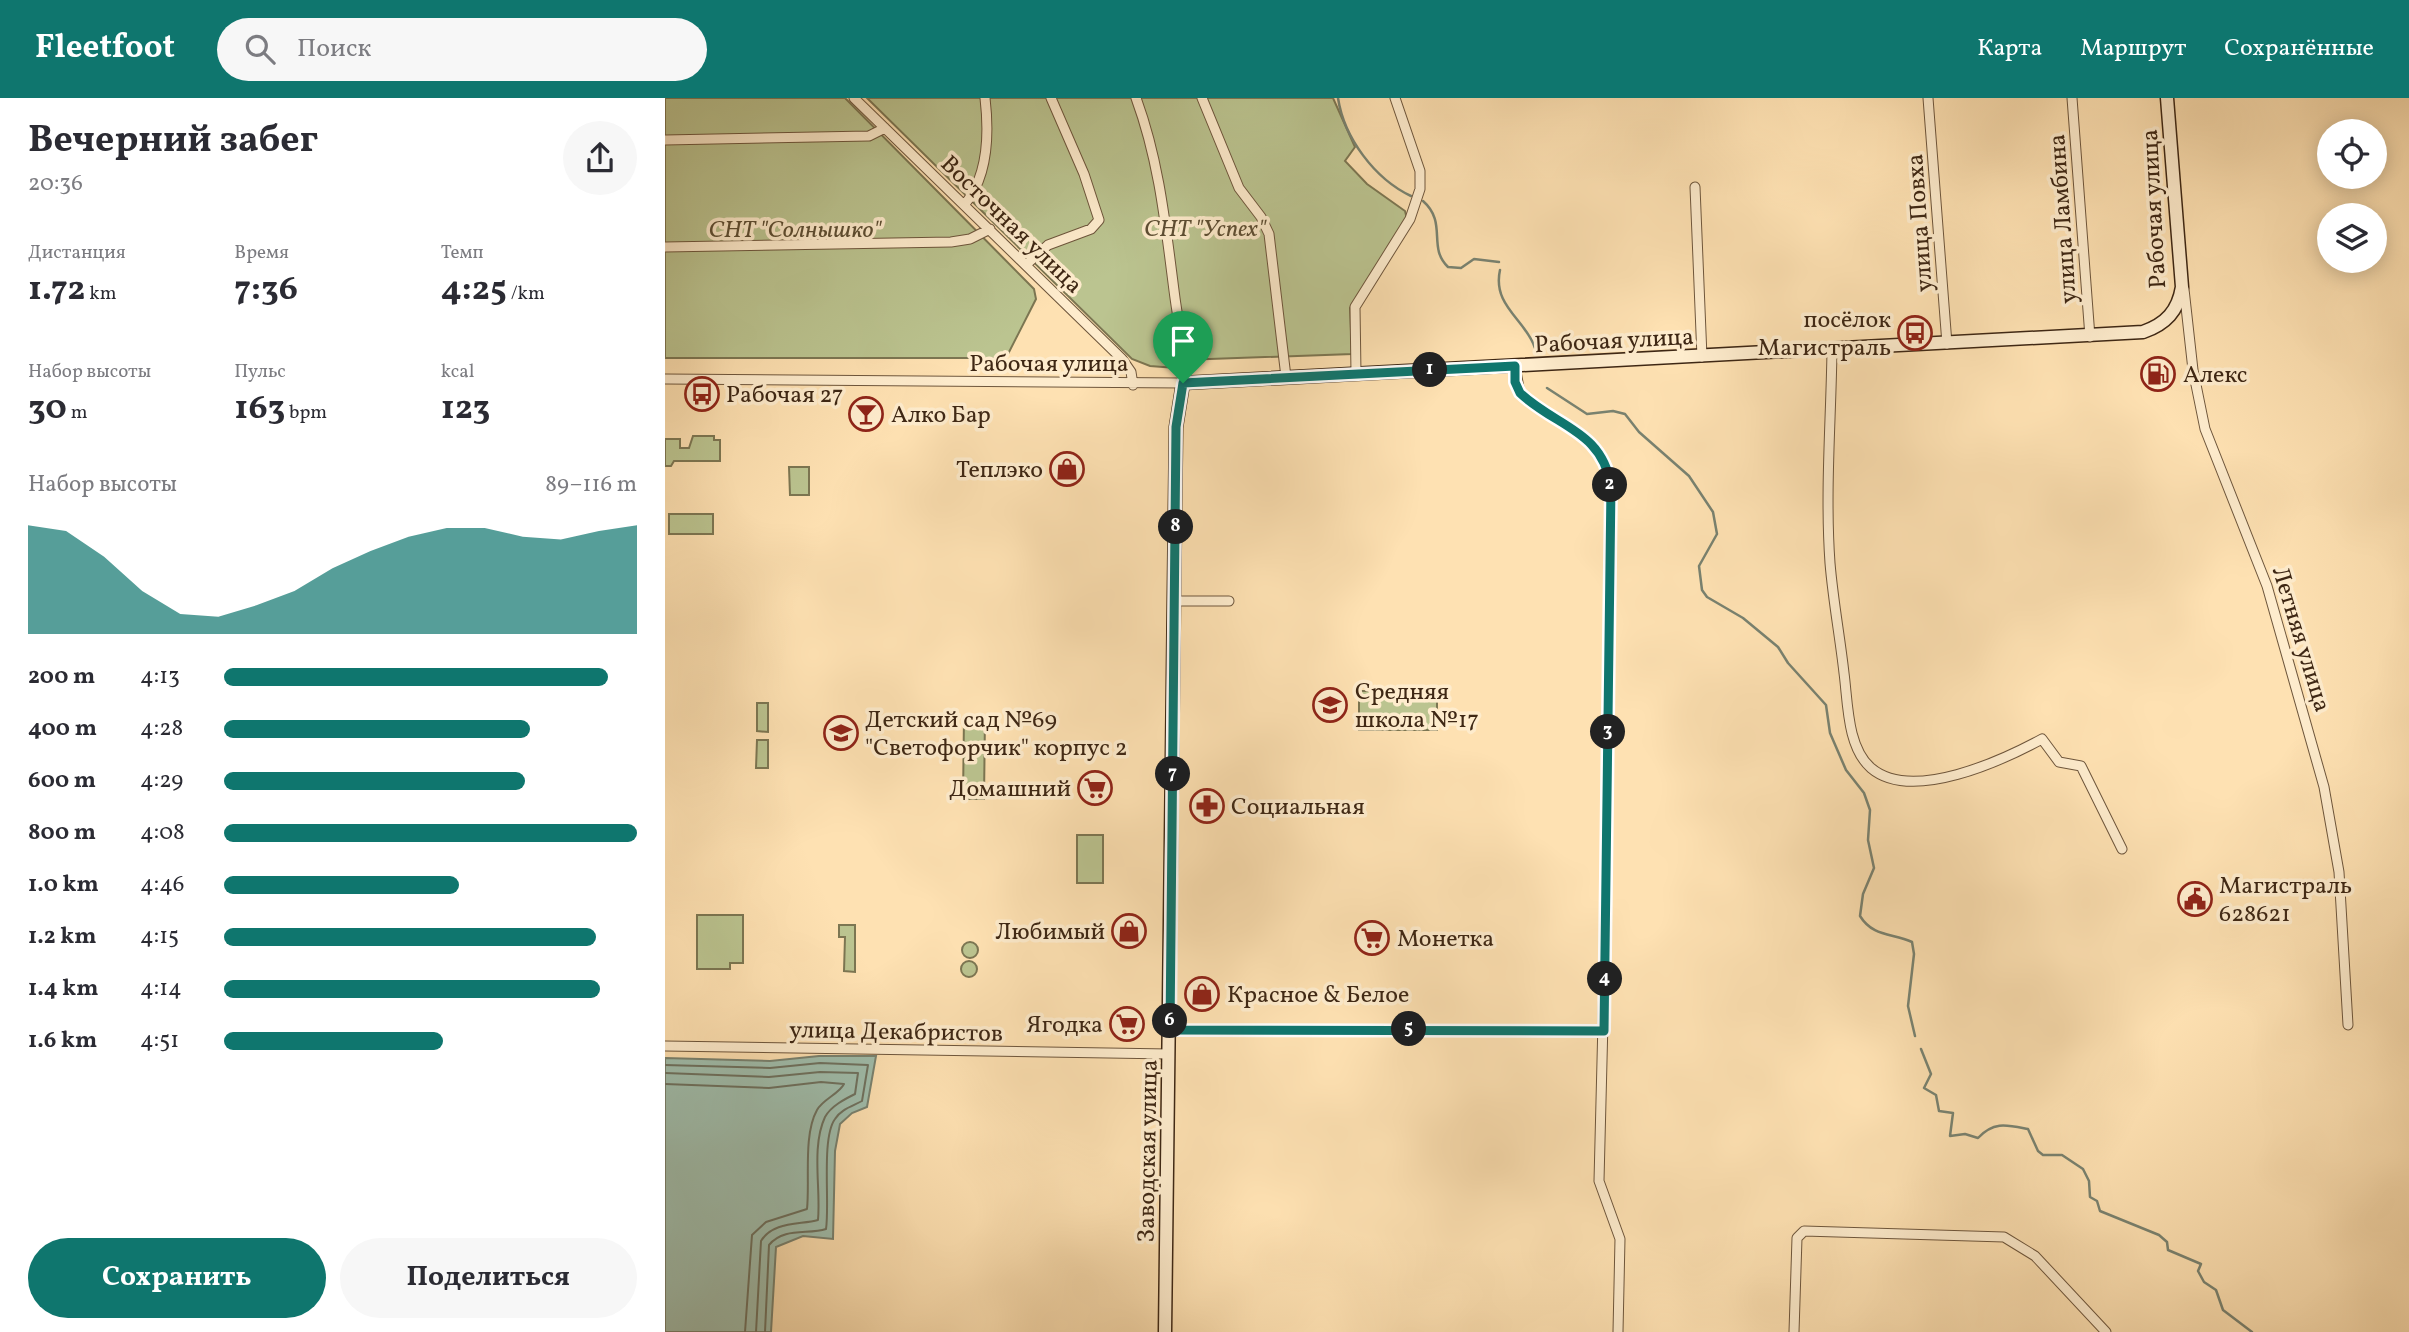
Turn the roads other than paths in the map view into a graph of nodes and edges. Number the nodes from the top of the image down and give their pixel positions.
1 (854, 98) edge
2 (985, 98) edge
3 (1051, 98) edge
4 (1136, 98) edge
5 (1202, 98) edge
6 (1395, 98) edge
7 (1929, 98) edge
8 (2072, 98) edge
9 (2168, 98) edge
10 (885, 128) junction
11 (665, 140) edge
12 (1695, 187) dead end
13 (965, 204) junction
14 (991, 229) junction
15 (665, 247) edge
16 (1027, 264) junction
17 (2183, 274) junction
18 (2090, 337) junction
19 (1947, 344) junction
20 (1832, 350) junction
21 (1702, 357) junction
22 (1515, 366) junction
23 (1356, 373) junction
24 (1286, 377) junction
25 (665, 379) edge
26 (1183, 383) junction
27 (1133, 384) junction
28 (1175, 601) junction
29 (1229, 601) dead end
30 (2122, 849) dead end
31 (2348, 1025) dead end
32 (1170, 1030) junction
33 (1604, 1031) junction
34 (665, 1046) edge
35 (1169, 1054) junction
36 (1165, 1332) edge
37 (1618, 1332) edge
38 (1794, 1332) edge
39 (2106, 1332) edge

1 - 10 street, Восточная улица
2 - 13 street
3 - 16 street
4 - 26 street
5 - 24 street
6 - 23 street
7 - 19 street, улица Повха
8 - 18 street, улица Ламбина
9 - 17 street, Рабочая улица
10 - 11 street
10 - 13 street, Восточная улица
12 - 21 street
13 - 14 street, Восточная улица
14 - 15 street
14 - 16 street, Восточная улица
16 - 27 street, Восточная улица
17 - 18 street, Рабочая улица
17 - 31 street, Летняя улица
18 - 19 street, Рабочая улица
19 - 20 street, Рабочая улица
20 - 21 street, Рабочая улица
20 - 30 street
21 - 22 street, Рабочая улица
22 - 23 street, Рабочая улица
22 - 33 street
23 - 24 street, Рабочая улица
24 - 26 street, Рабочая улица
25 - 27 street, Рабочая улица
26 - 27 street, Рабочая улица
26 - 28 street, Заводская улица
28 - 29 street
28 - 32 street, Заводская улица
32 - 33 street
32 - 35 street, Заводская улица
33 - 37 street
34 - 35 street, улица Декабристов
35 - 36 street, Заводская улица
38 - 39 street

